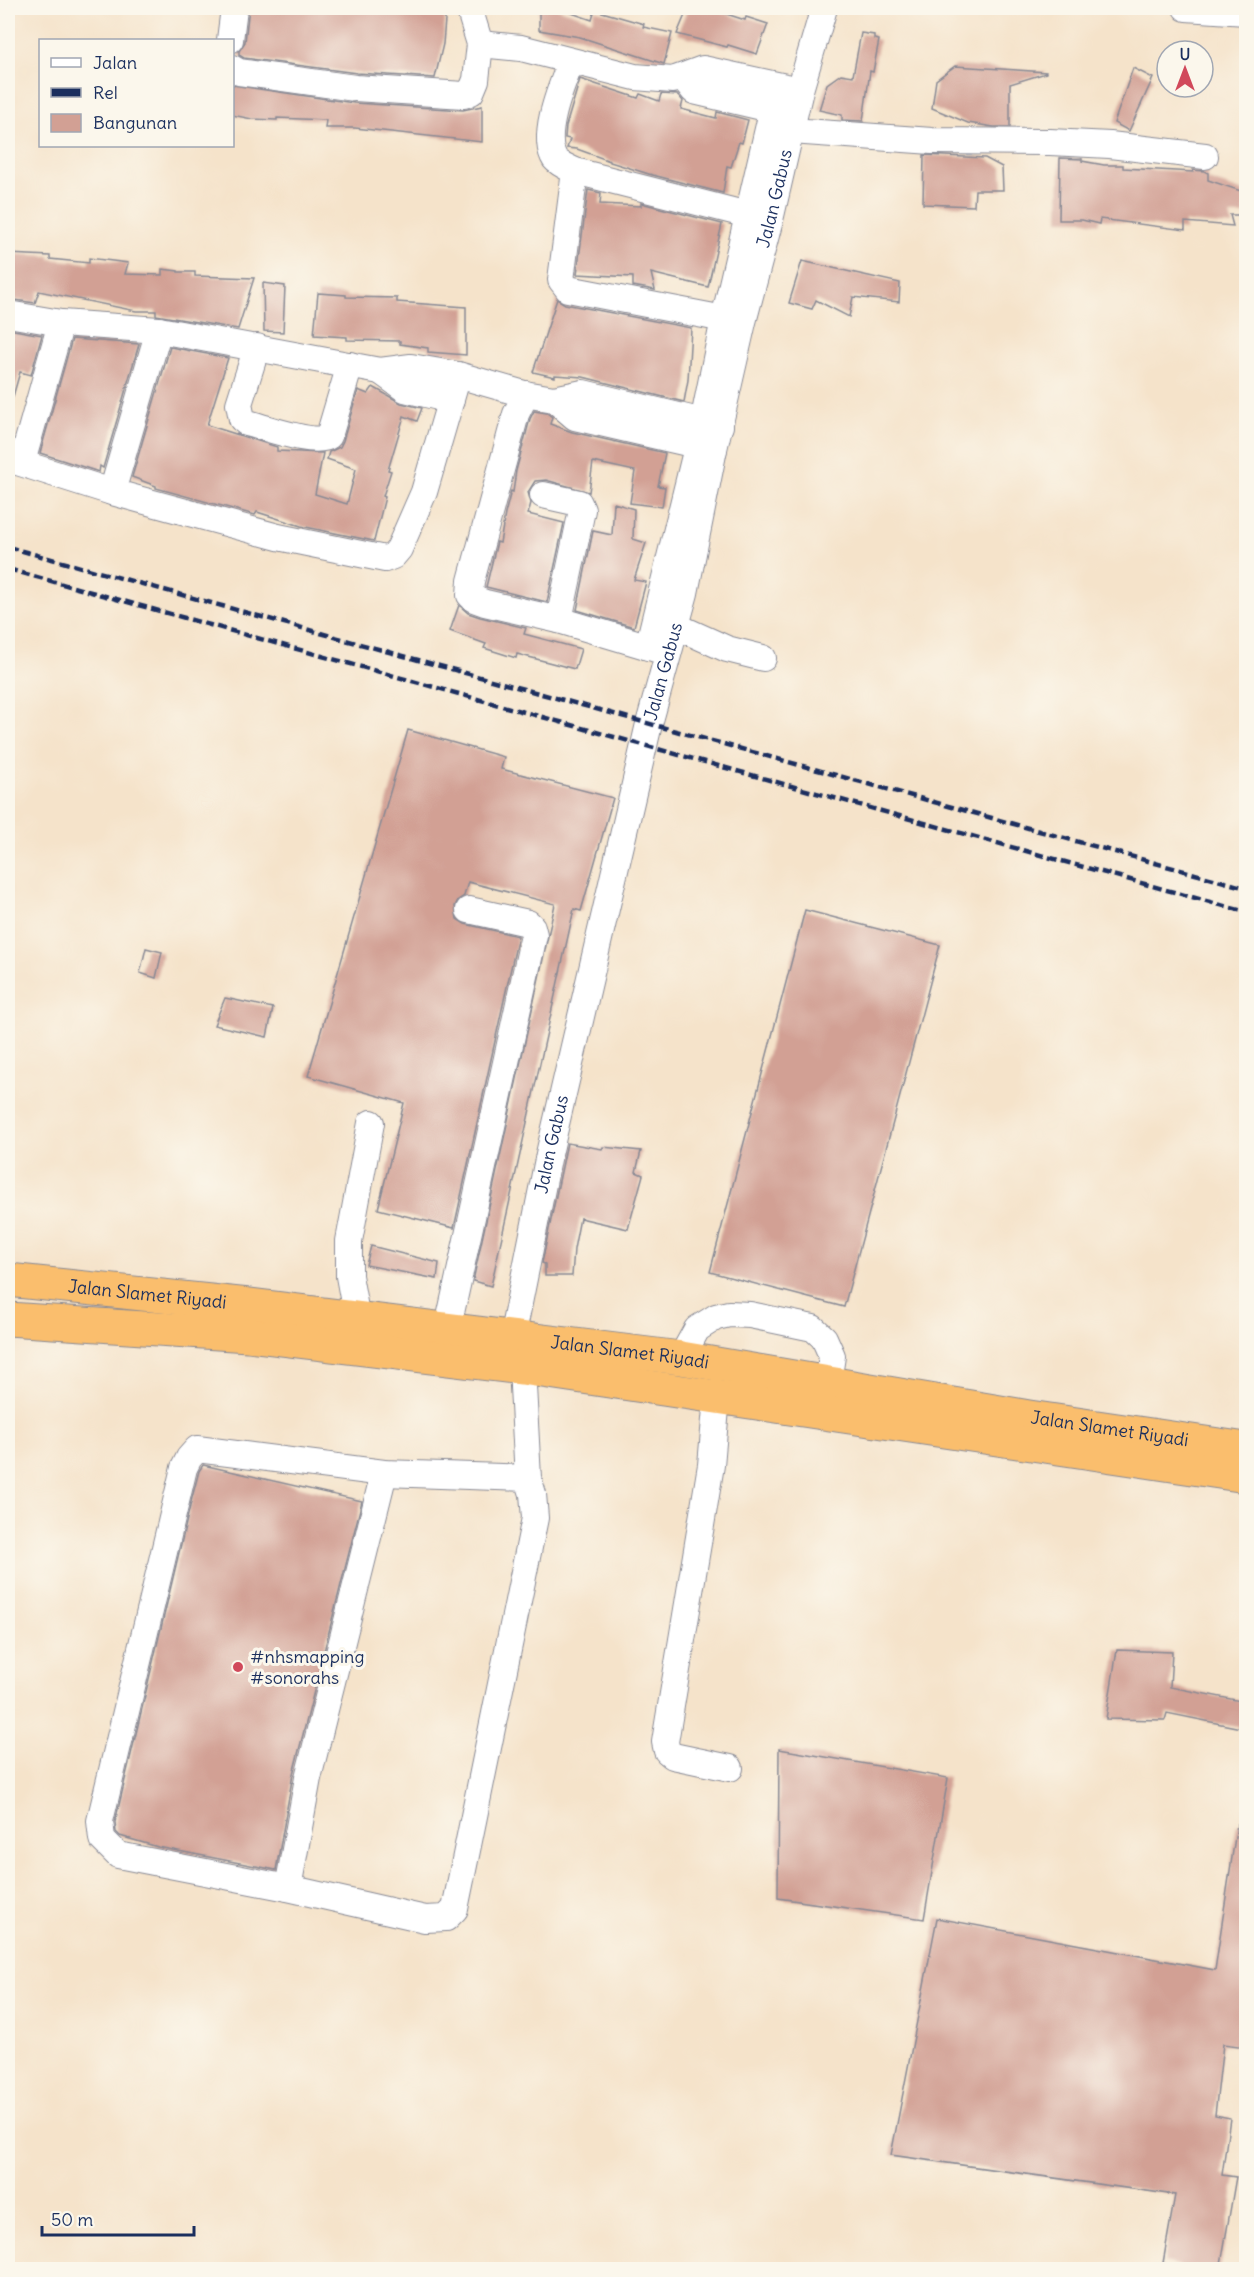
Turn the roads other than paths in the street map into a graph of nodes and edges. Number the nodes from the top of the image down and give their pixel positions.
1 (234, 8) edge
2 (469, 8) edge
3 (824, 8) edge
4 (1186, 8) edge
5 (1246, 12) edge
6 (230, 39) edge
7 (499, 46) junction
8 (571, 62) junction
9 (234, 69) edge
10 (783, 95) junction
11 (791, 131) junction
12 (1205, 156) dead end
13 (575, 171) junction
14 (759, 218) junction
15 (8, 314) edge
16 (733, 320) junction
17 (61, 323) junction
18 (159, 330) junction
19 (257, 347) junction
20 (350, 365) junction
21 (380, 371) junction
22 (458, 375) junction
23 (525, 394) junction
24 (451, 400) junction
25 (709, 436) junction
26 (15, 461) edge
27 (112, 492) junction
28 (543, 495) dead end
29 (559, 620) junction
30 (676, 626) junction
31 (659, 650) junction
32 (763, 658) dead end
33 (469, 910) dead end
34 (371, 1123) dead end
35 (8, 1280) edge
36 (189, 1314) junction
37 (8, 1319) edge
38 (357, 1319) junction
39 (248, 1320) junction
40 (447, 1331) junction
41 (513, 1358) junction
42 (681, 1358) junction
43 (828, 1382) junction
44 (717, 1397) junction
45 (1246, 1449) edge
46 (384, 1473) junction
47 (1246, 1476) edge
48 (528, 1478) junction
49 (730, 1768) dead end
50 (288, 1887) junction

1 - 6 street
2 - 7 street
3 - 10 street, Jalan Gabus
4 - 5 street
7 - 8 street
7 - 9 street
8 - 10 street
8 - 13 street
10 - 11 street, Jalan Gabus
10 - 14 street
11 - 12 street
11 - 14 street, Jalan Gabus
13 - 14 street
13 - 16 street
14 - 16 street
15 - 17 street
16 - 25 street
17 - 18 street
17 - 26 street
18 - 19 street
18 - 27 street
19 - 20 street
19 - 20 street
20 - 21 street
21 - 22 street
21 - 24 street
22 - 23 street
22 - 24 street
23 - 25 street
23 - 29 street
24 - 27 street
25 - 30 street, Jalan Gabus
25 - 31 street
26 - 27 street
28 - 29 street
29 - 31 street
30 - 31 street, Jalan Gabus
30 - 32 street
31 - 41 street, Jalan Gabus
33 - 40 street
34 - 38 street
35 - 36 highway, Jalan Slamet Riyadi
36 - 37 highway, Jalan Slamet Riyadi
36 - 39 highway, Jalan Slamet Riyadi
38 - 39 highway, Jalan Slamet Riyadi
38 - 40 highway, Jalan Slamet Riyadi
39 - 41 highway, Jalan Slamet Riyadi
40 - 41 highway, Jalan Slamet Riyadi
41 - 42 highway, Jalan Slamet Riyadi
41 - 44 highway, Jalan Slamet Riyadi
41 - 48 street, Jalan Gabus
42 - 43 highway, Jalan Slamet Riyadi
42 - 43 street
43 - 45 highway, Jalan Slamet Riyadi
44 - 47 highway, Jalan Slamet Riyadi
44 - 49 street
46 - 48 street
46 - 50 street
46 - 50 street, Jalan Gabus
48 - 50 street, Jalan Gabus

